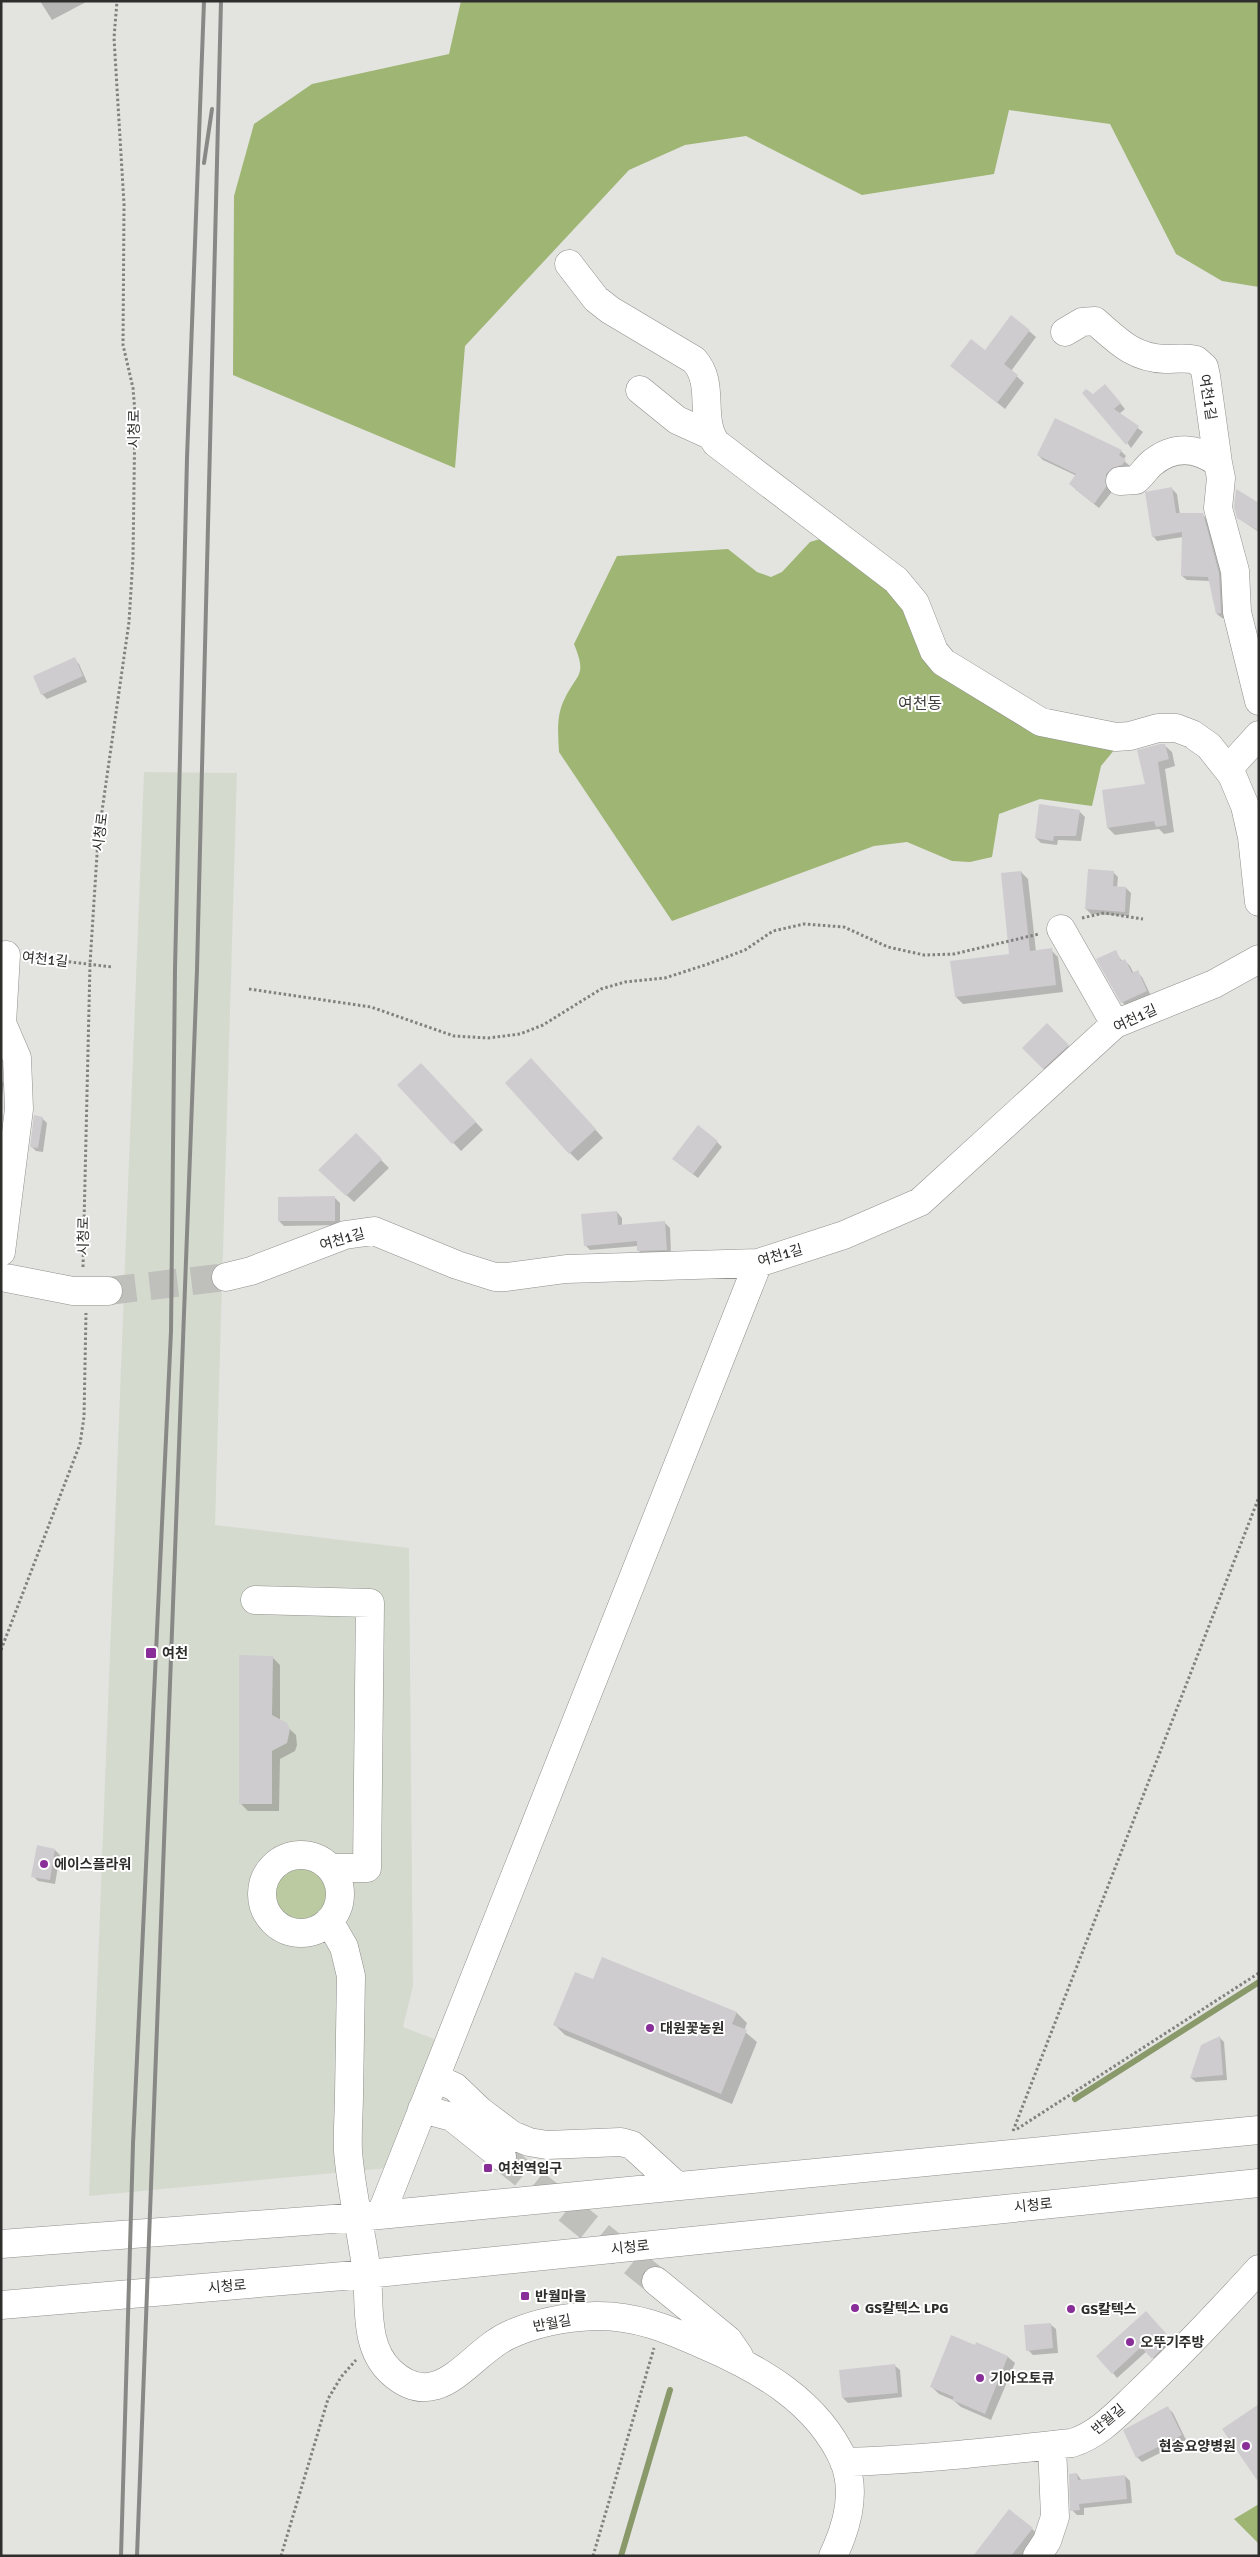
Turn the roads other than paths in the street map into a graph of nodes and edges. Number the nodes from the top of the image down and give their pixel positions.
1 (569, 264) dead end
2 (1065, 332) dead end
3 (640, 390) dead end
4 (710, 435) junction
5 (1218, 463) junction
6 (1120, 481) dead end
7 (1259, 701) edge
8 (1259, 736) edge
9 (1228, 769) junction
10 (1259, 902) edge
11 (1061, 929) road end
12 (6, 954) road end
13 (1259, 960) edge
14 (1115, 1024) junction
15 (1, 1252) edge
16 (758, 1262) junction
17 (1, 1277) edge
18 (226, 1277) tunnel mouth
19 (97, 1291) tunnel mouth
20 (255, 1600) dead end
21 (330, 1868) junction
22 (329, 1921) junction
23 (435, 2078) junction
24 (422, 2109) junction
25 (1259, 2130) edge
26 (502, 2157) tunnel mouth
27 (1259, 2183) edge
28 (677, 2186) junction
29 (370, 2215) junction
30 (1, 2244) edge
31 (1259, 2269) edge
32 (367, 2274) junction
33 (656, 2281) tunnel mouth
34 (1, 2305) edge
35 (742, 2362) junction
36 (1052, 2445) junction
37 (906, 2460) junction
38 (844, 2462) junction
39 (849, 2512) junction
40 (833, 2556) edge
41 (1037, 2556) edge

1 - 4 street
2 - 5 street, 여천1길
3 - 4 street
4 - 9 street
5 - 6 street
5 - 7 street, 여천1길
8 - 9 street
9 - 10 street
11 - 14 street
12 - 15 street, 여천1길
13 - 14 street, 여천1길
14 - 16 street, 여천1길
16 - 18 street, 여천1길
16 - 23 street
17 - 19 street
20 - 21 street
21 - 22 street
21 - 22 street
22 - 29 street, 반월길
23 - 24 street
23 - 28 street
24 - 26 street
24 - 29 street
25 - 28 street
27 - 32 street, 시청로
28 - 29 street
29 - 30 street
29 - 32 street, 반월길
31 - 36 street, 반월길
32 - 34 street, 시청로
32 - 35 street, 반월길
33 - 35 street
35 - 38 street, 반월길
36 - 37 street, 반월길
36 - 41 street
37 - 38 street, 반월길
37 - 39 street
38 - 39 street, 반월길
39 - 40 street, 반월길

